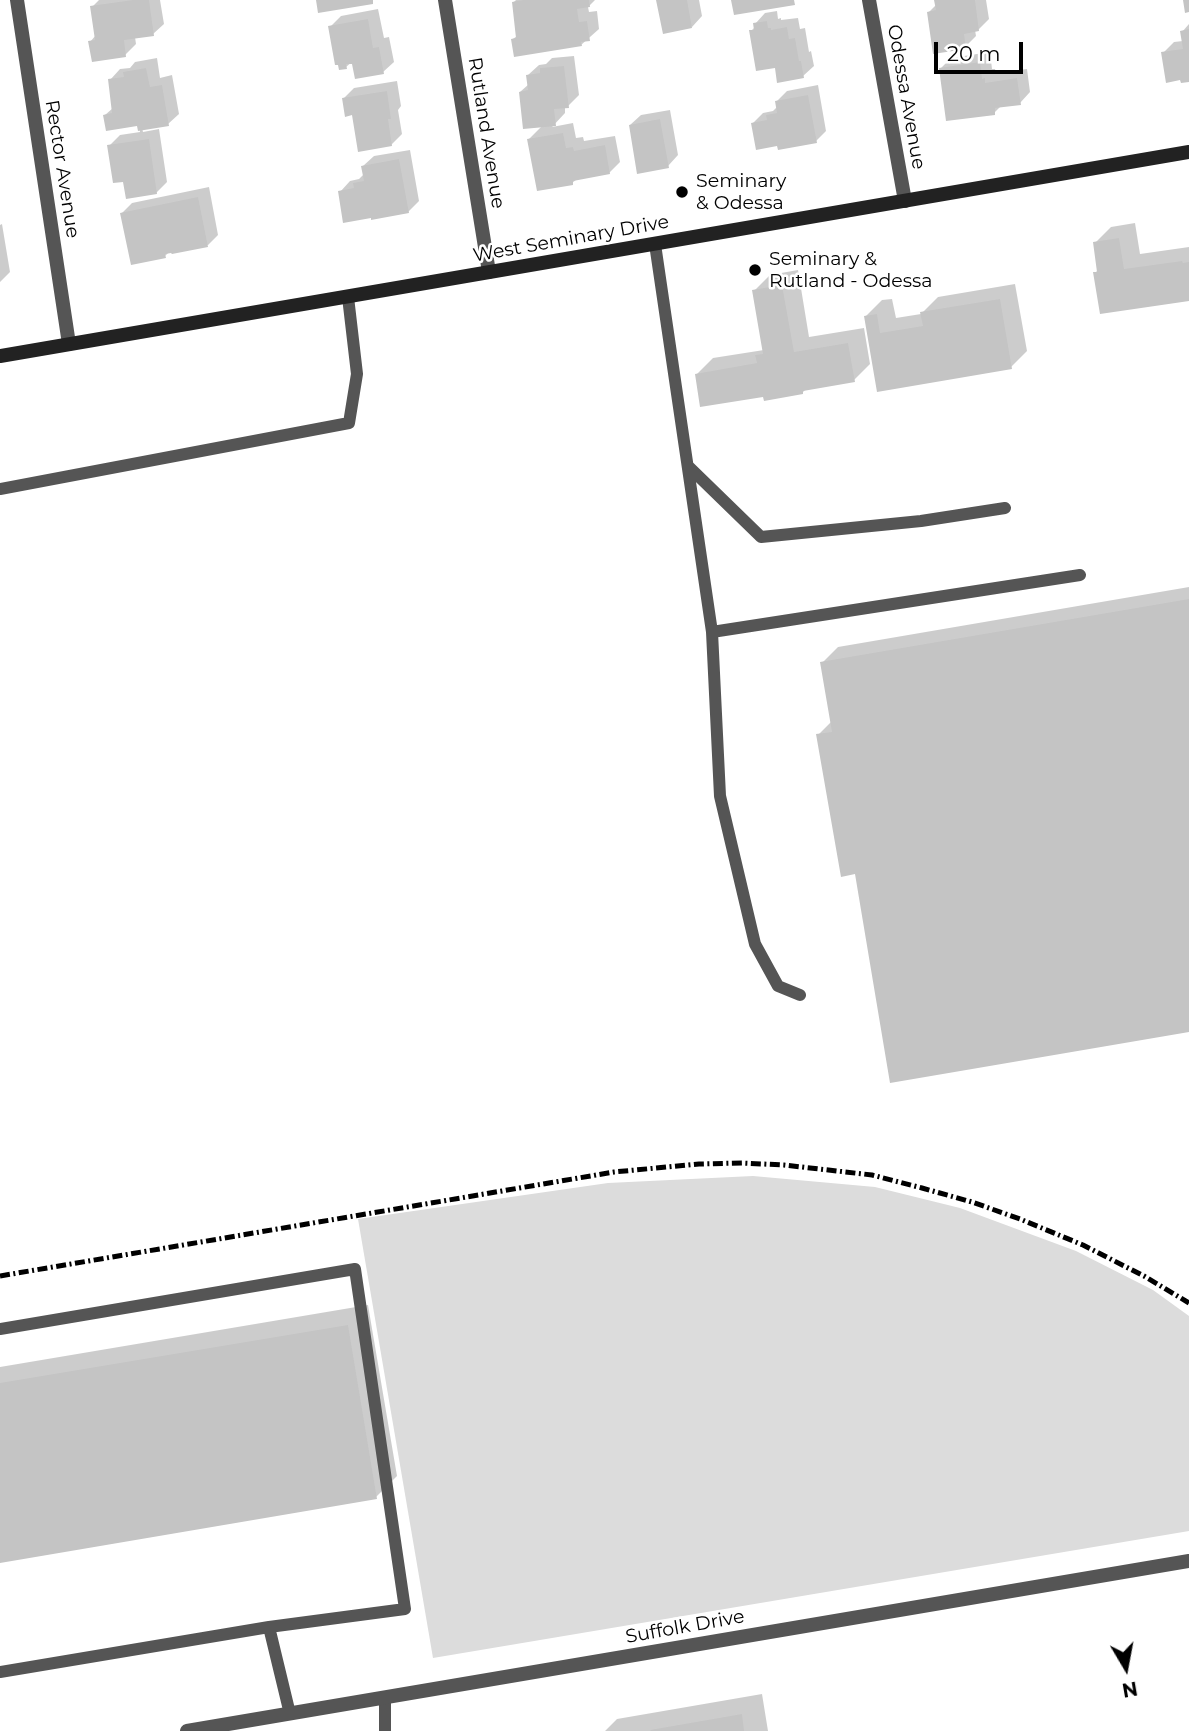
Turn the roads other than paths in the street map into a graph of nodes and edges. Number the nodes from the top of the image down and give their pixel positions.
1 (17, 0) edge
2 (444, 0) edge
3 (869, 0) edge
4 (1189, 152) edge
5 (905, 201) junction
6 (655, 244) junction
7 (489, 272) junction
8 (348, 297) junction
9 (69, 344) junction
10 (0, 356) edge
11 (688, 466) junction
12 (0, 489) edge
13 (1004, 508) dead end
14 (1080, 575) dead end
15 (712, 632) junction
16 (800, 996) dead end
17 (0, 1329) edge
18 (1189, 1561) edge
19 (269, 1627) junction
20 (0, 1672) edge
21 (385, 1698) junction
22 (290, 1714) junction
23 (187, 1731) edge
24 (385, 1731) edge

1 - 9 street, Rector Avenue
2 - 7 street, Rutland Avenue
3 - 5 street, Odessa Avenue
4 - 5 main road, West Seminary Drive
5 - 6 main road, West Seminary Drive
6 - 7 main road, West Seminary Drive
6 - 11 lane
7 - 8 main road, West Seminary Drive
8 - 9 main road, West Seminary Drive
8 - 12 lane
9 - 10 main road, West Seminary Drive
11 - 13 lane
11 - 15 lane
14 - 15 lane
15 - 16 lane
17 - 19 lane
18 - 21 street, Suffolk Drive
19 - 20 lane
19 - 22 lane
21 - 22 street, Suffolk Drive
21 - 24 lane
22 - 23 street, Suffolk Drive

